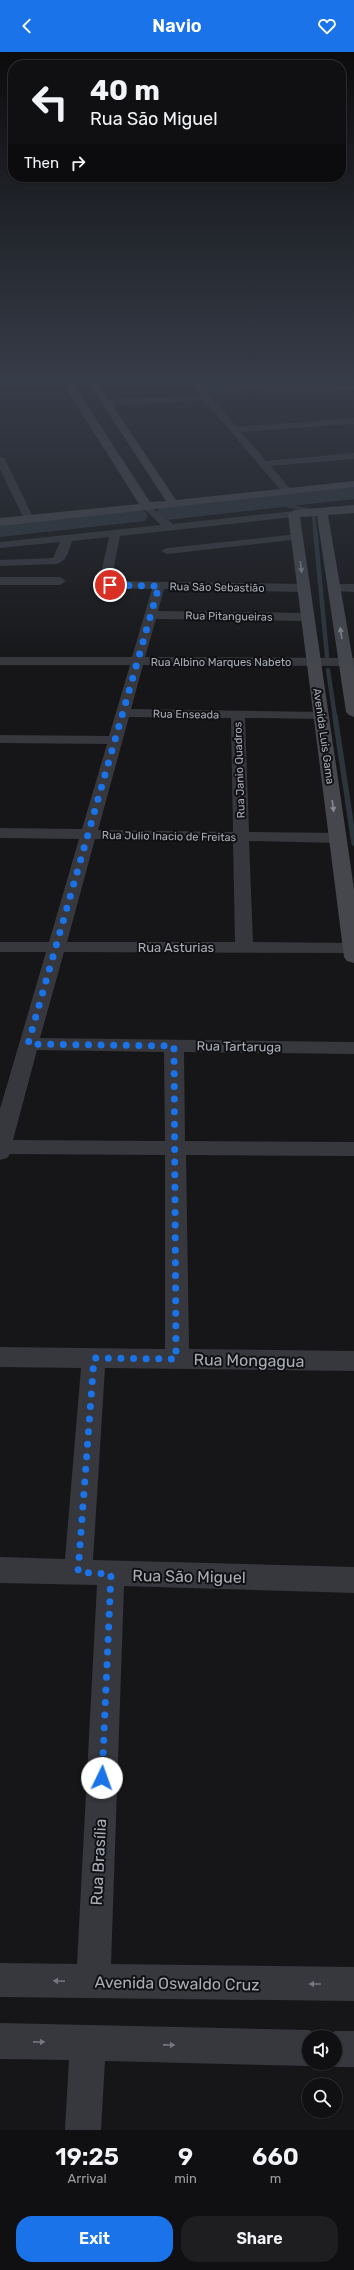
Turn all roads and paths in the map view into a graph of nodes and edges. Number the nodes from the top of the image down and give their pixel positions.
1 (6, 479) edge
2 (130, 479) edge
3 (157, 479) edge
4 (276, 479) edge
5 (354, 484) edge
6 (287, 491) junction
7 (173, 503) junction
8 (148, 508) junction
9 (354, 509) edge
10 (322, 512) junction
11 (294, 514) junction
12 (28, 519) junction
13 (0, 522) edge
14 (167, 524) junction
15 (114, 533) junction
16 (297, 537) junction
17 (67, 538) junction
18 (12, 543) junction
19 (0, 545) edge
20 (167, 551) dead end
21 (3, 563) edge
22 (60, 581) dead end
23 (0, 582) edge
24 (159, 586) junction
25 (304, 588) junction
26 (334, 588) junction
27 (354, 588) edge
28 (150, 615) junction
29 (308, 617) junction
30 (0, 661) edge
31 (137, 662) junction
32 (314, 662) junction
33 (350, 662) edge
34 (354, 712) edge
35 (123, 713) junction
36 (238, 714) junction
37 (321, 715) junction
38 (0, 739) edge
39 (115, 740) junction
40 (0, 833) edge
41 (88, 835) junction
42 (241, 837) junction
43 (338, 838) junction
44 (0, 947) edge
45 (56, 947) junction
46 (244, 947) junction
47 (353, 953) edge
48 (28, 1044) junction
49 (174, 1046) junction
50 (354, 1048) edge
51 (8, 1093) edge
52 (4, 1117) edge
53 (175, 1148) junction
54 (354, 1149) edge
55 (1, 1150) edge
56 (0, 1357) edge
57 (94, 1358) junction
58 (176, 1359) junction
59 (354, 1361) edge
60 (0, 1570) edge
61 (78, 1572) junction
62 (111, 1574) junction
63 (354, 1580) edge
64 (0, 1980) edge
65 (93, 1982) junction
66 (354, 1984) edge
67 (0, 2041) edge
68 (88, 2043) junction
69 (302, 2048) edge
70 (342, 2049) edge
71 (354, 2049) edge
72 (83, 2130) edge

1 - 12 street
2 - 8 street
3 - 7 street
4 - 6 street
5 - 6 street
6 - 7 street
7 - 8 street
8 - 12 street
8 - 14 street
9 - 10 street
10 - 11 street
10 - 26 street
11 - 14 street
11 - 16 street, Avenida Luis Gama
12 - 13 street
14 - 15 street
15 - 17 street
15 - 24 street, Rua São Sebastião
16 - 20 street
16 -> 25 street, Avenida Luis Gama
17 - 18 street
17 - 21 street
18 - 19 street
18 - 21 street
21 - 23 street
22 - 23 street
24 - 25 street, Rua São Sebastião
24 - 28 street
25 - 29 street, Avenida Luis Gama
26 - 27 street
33 -> 26 street
28 - 29 street, Rua Pitangueiras
28 - 31 street
29 - 32 street, Avenida Luis Gama
30 - 31 street, Rua Albino Marques Nabeto
31 - 32 street, Rua Albino Marques Nabeto
31 - 35 street
32 - 33 street, Rua Albino Marques Nabeto
32 - 37 street, Avenida Luis Gama
33 - 34 street
35 - 36 street, Rua Enseada
35 - 39 street
36 - 37 street, Rua Enseada
36 - 42 street, Rua Janio Quadros
37 -> 43 street, Avenida Luis Gama
38 - 39 street
39 - 41 street
40 - 41 street, Rua Julio Inacio de Freitas
41 - 42 street, Rua Julio Inacio de Freitas
41 - 45 street
42 - 43 street, Rua Julio Inacio de Freitas
42 - 46 street, Rua Janio Quadros
43 - 47 street, Avenida Luis Gama
44 - 45 street, Rua Asturias
45 - 46 street, Rua Asturias
45 - 48 street
46 - 47 street, Rua Asturias
48 - 49 street, Rua Tartaruga
48 - 51 street
49 - 50 street, Rua Tartaruga
49 - 53 street
51 - 52 street
52 - 55 street
53 - 54 street
53 - 55 street
53 - 58 street
56 - 57 street, Rua Mongagua
57 - 58 street, Rua Mongagua
57 - 61 street
58 - 59 street, Rua Mongagua
60 - 61 street, Rua São Miguel
61 - 62 street, Rua São Miguel
62 - 63 street, Rua São Miguel
62 - 65 street, Rua Brasília
65 -> 64 street, Avenida Oswaldo Cruz
66 -> 65 street, Avenida Oswaldo Cruz
67 -> 68 street
68 -> 69 street
68 - 72 street
70 - 71 street

